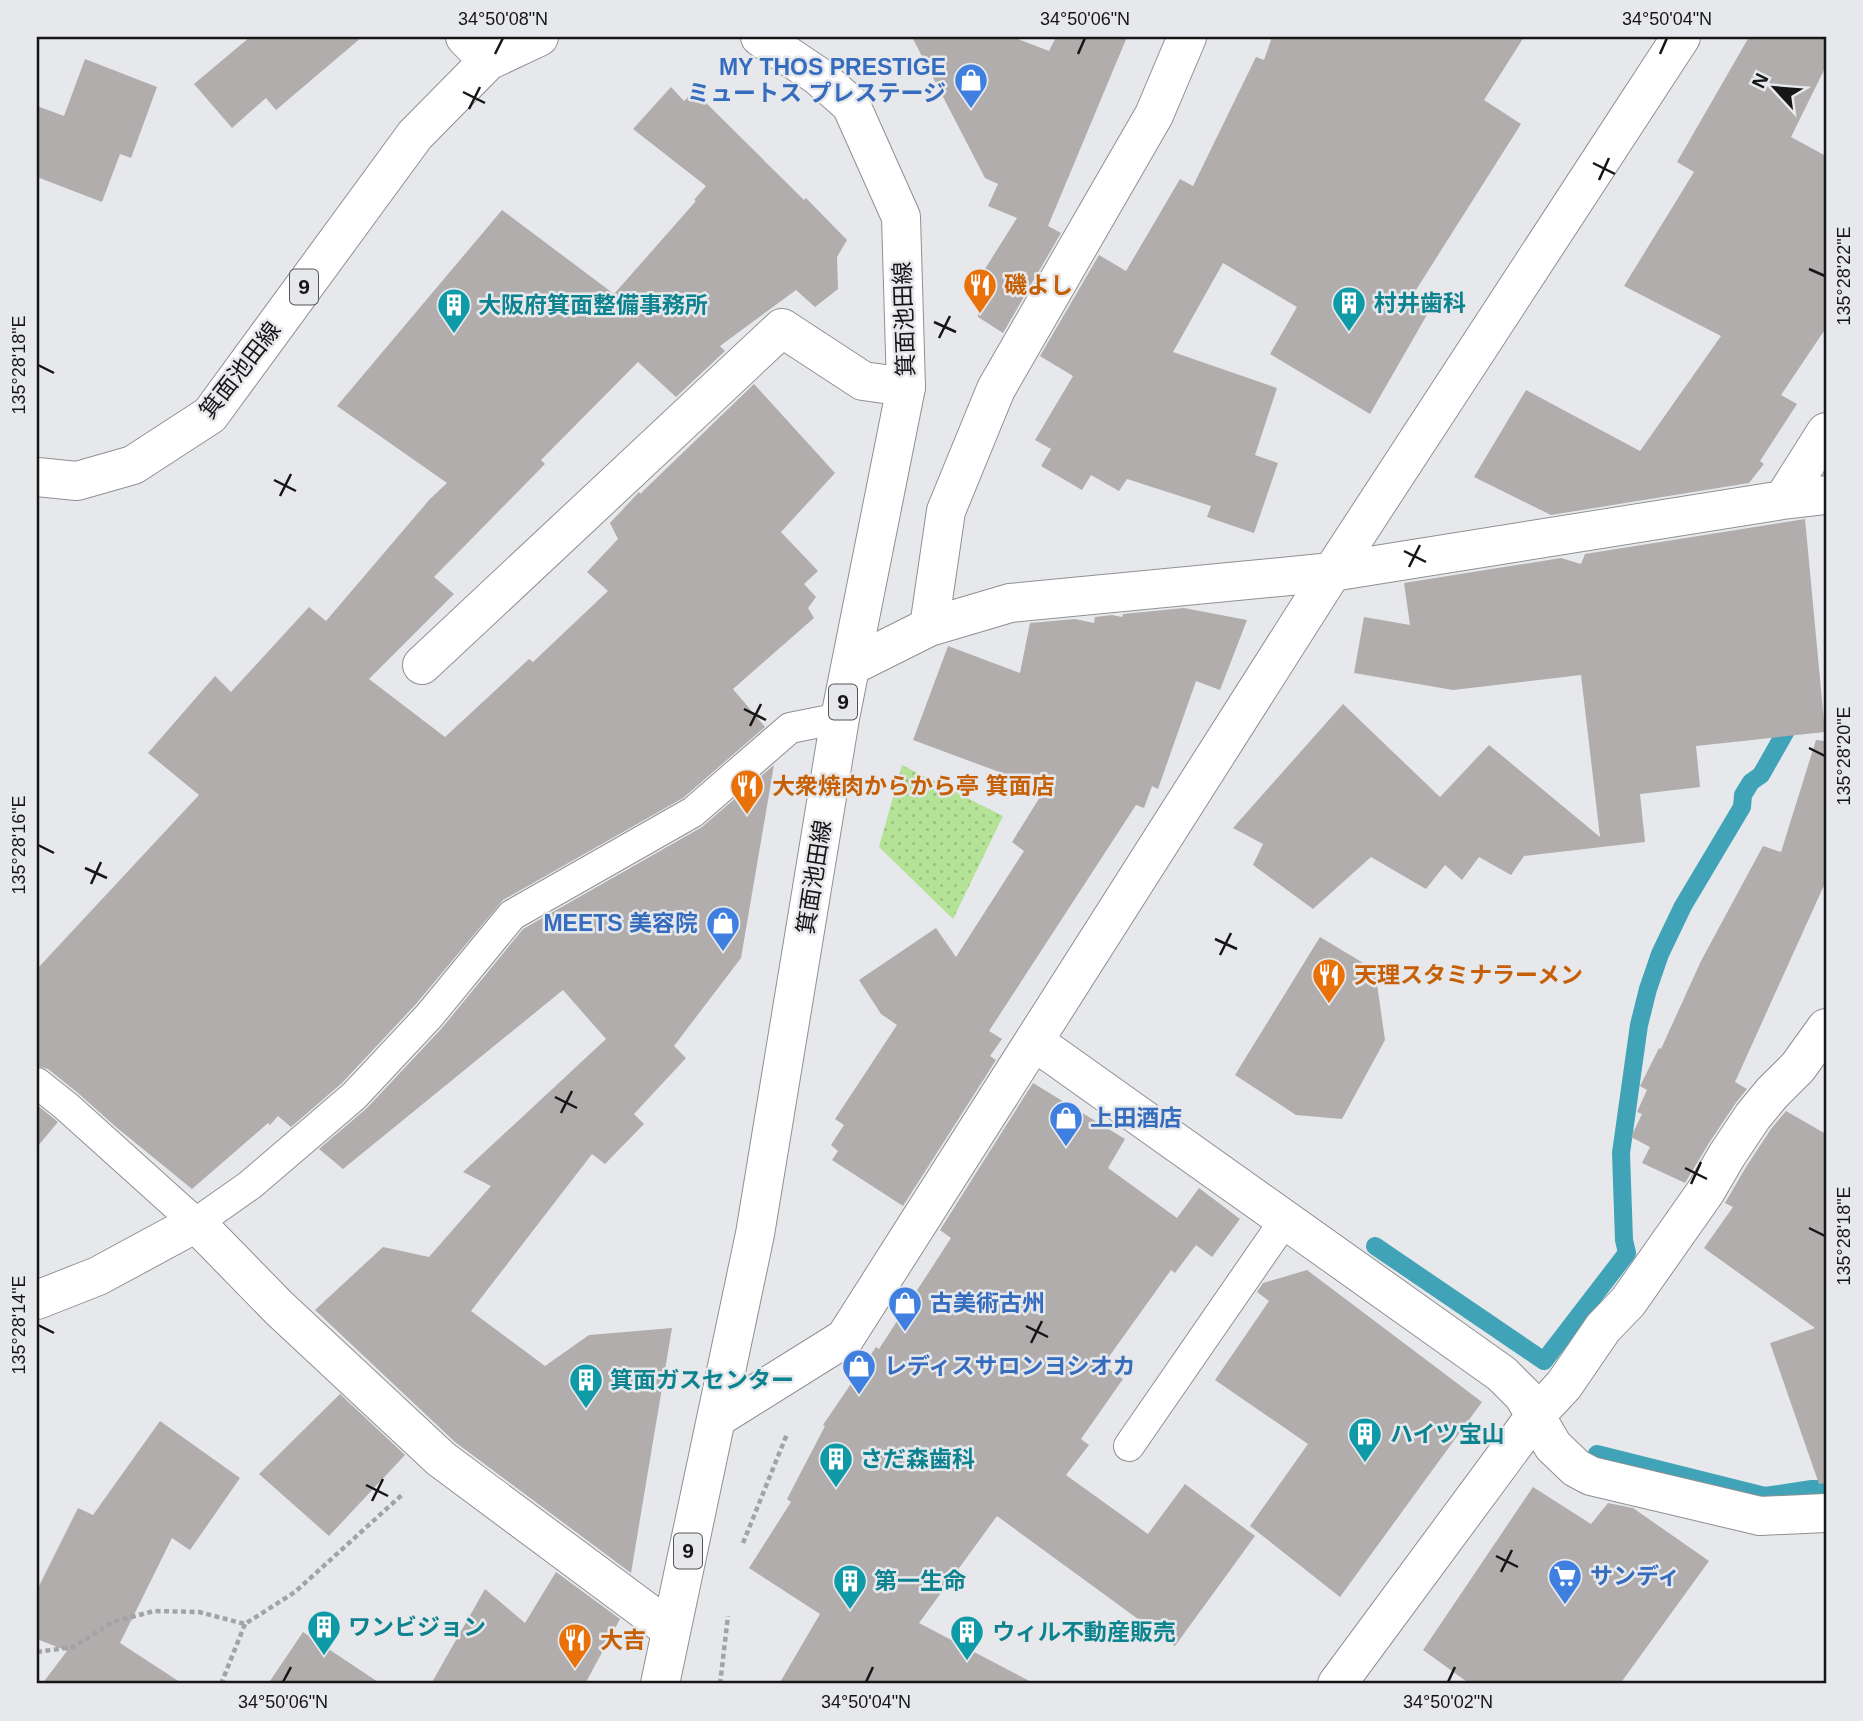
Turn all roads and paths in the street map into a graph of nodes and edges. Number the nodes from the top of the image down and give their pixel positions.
1 (539, 37) edge
2 (760, 37) edge
3 (1187, 37) edge
4 (1681, 37) edge
5 (476, 49) edge
6 (906, 387) junction
7 (1826, 432) edge
8 (37, 477) edge
9 (1826, 495) edge
10 (1783, 500) junction
11 (1332, 572) junction
12 (929, 627) junction
13 (422, 665) dead end
14 (850, 666) junction
15 (840, 718) junction
16 (1826, 1028) edge
17 (1035, 1042) junction
18 (37, 1083) edge
19 (1285, 1220) junction
20 (196, 1223) junction
21 (37, 1300) edge
22 (1535, 1416) junction
23 (717, 1418) junction
24 (791, 1424) dead end
25 (1129, 1446) dead end
26 (441, 1459) junction
27 (1826, 1513) edge
28 (740, 1552) dead end
29 (730, 1605) dead end
30 (245, 1624) junction
31 (671, 1629) junction
32 (37, 1652) edge
33 (221, 1684) edge
34 (660, 1684) edge
35 (720, 1684) edge
36 (1337, 1684) edge

1 - 5 street, 箕面池田線 / 9
2 - 6 street, 箕面池田線 / 9
3 - 12 street
4 - 11 street
5 - 8 street, 箕面池田線 / 9
6 - 13 street
6 - 14 street, 箕面池田線 / 9
7 - 10 street
9 - 10 street
10 - 11 street
11 - 12 street
11 - 17 street
12 - 14 street
14 - 15 street, 箕面池田線 / 9
15 - 20 lane
15 - 23 street, 箕面池田線 / 9
16 - 22 street
17 - 19 street
17 - 23 street
18 - 20 lane
19 - 22 street
19 - 25 lane
20 - 21 street
20 - 26 street
22 - 27 street
22 - 36 street
23 - 31 street, 箕面池田線 / 9
24 - 28 path
26 - 30 path
26 - 31 street
29 - 35 path
30 - 32 path
30 - 33 path
31 - 34 street, 箕面池田線 / 9

